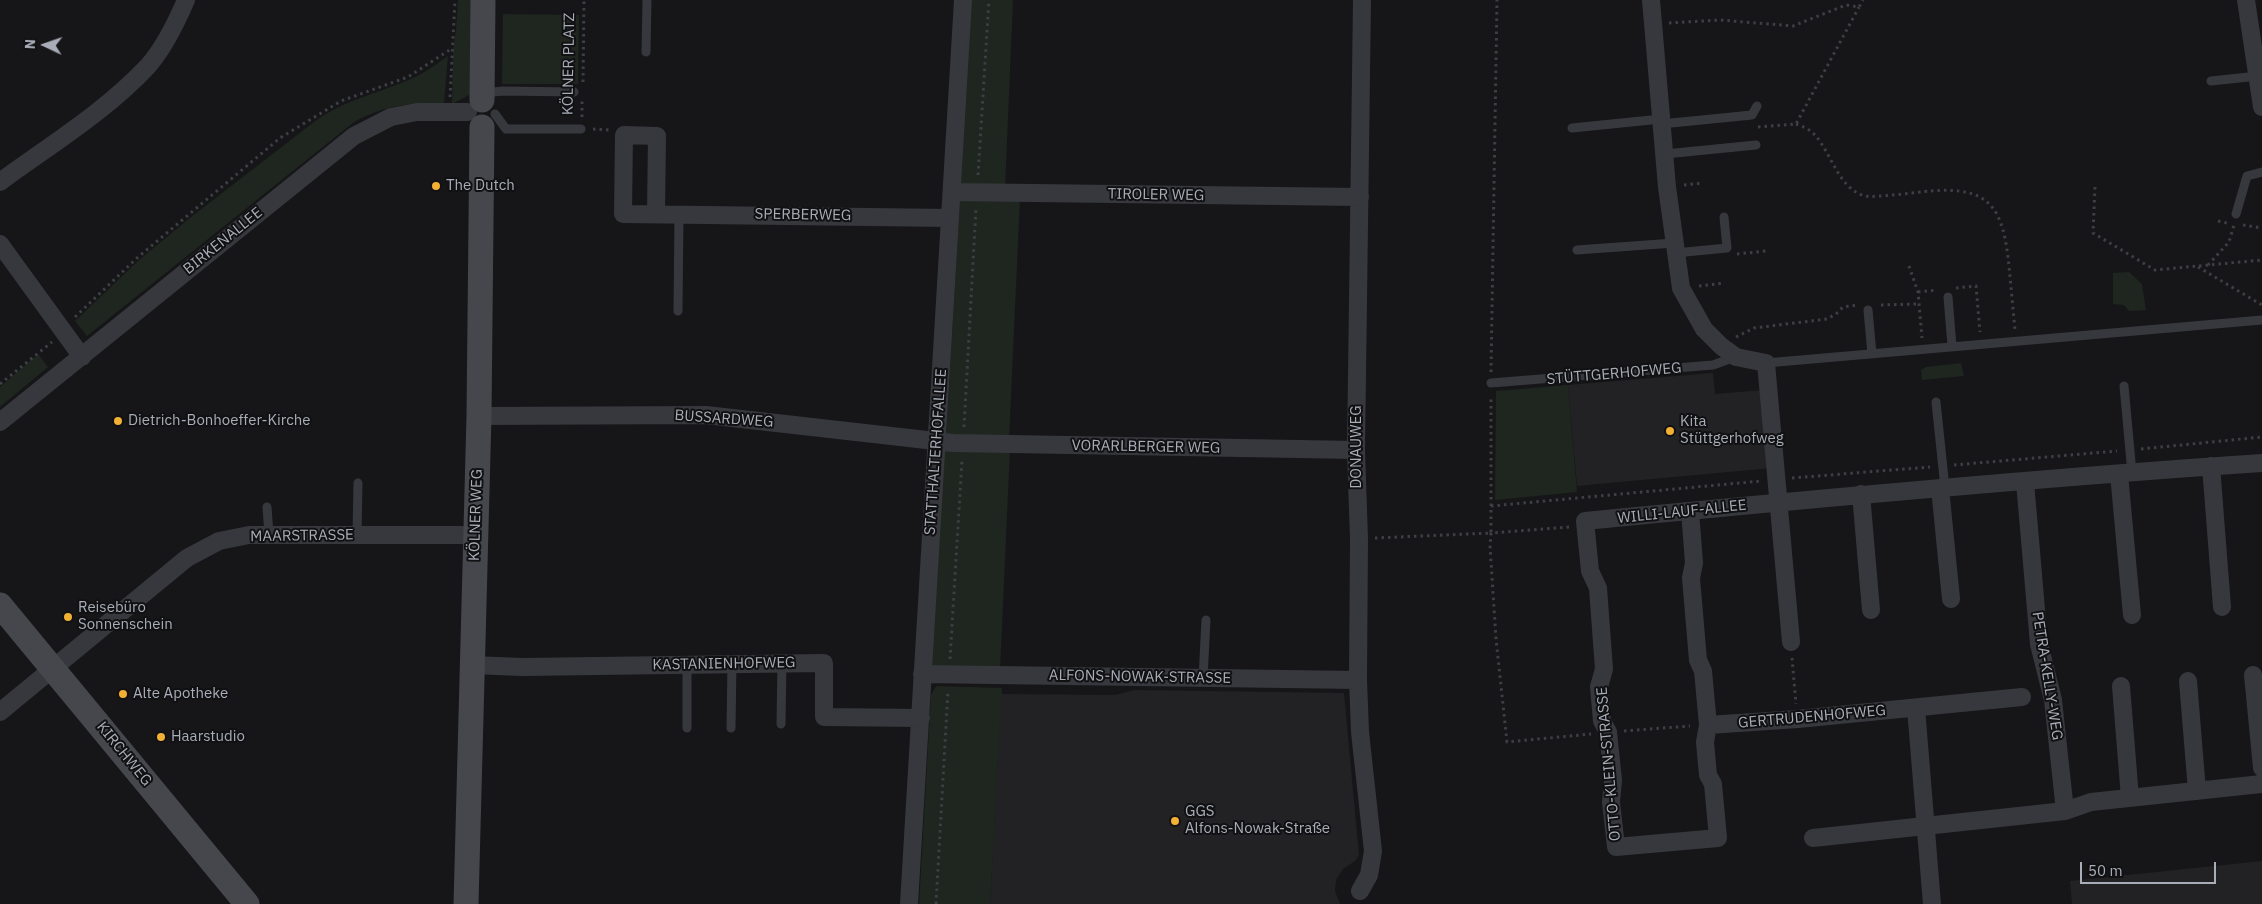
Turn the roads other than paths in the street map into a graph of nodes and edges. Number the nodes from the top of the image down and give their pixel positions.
1 (186, 0) edge
2 (483, 0) edge
3 (647, 0) edge
4 (963, 0) edge
5 (1362, 0) edge
6 (1651, 0) edge
7 (2246, 0) edge
8 (646, 52) dead end
9 (2258, 76) junction
10 (2211, 81) dead end
11 (578, 92) road end
12 (1757, 106) dead end
13 (2262, 107) edge
14 (476, 110) junction
15 (1661, 122) junction
16 (1572, 128) dead end
17 (581, 129) road end
18 (1756, 145) dead end
19 (1665, 154) junction
20 (2262, 172) edge
21 (0, 182) edge
22 (952, 192) junction
23 (1360, 197) junction
24 (656, 213) junction
25 (679, 213) junction
26 (2236, 214) dead end
27 (1724, 217) dead end
28 (950, 218) junction
29 (0, 244) edge
30 (1675, 248) junction
31 (1577, 250) dead end
32 (1948, 297) dead end
33 (1868, 307) road end
34 (678, 311) dead end
35 (2262, 320) edge
36 (1952, 346) junction
37 (1872, 354) junction
38 (82, 357) junction
39 (1736, 357) junction
40 (1766, 363) junction
41 (1491, 383) road end
42 (2124, 386) dead end
43 (1936, 402) dead end
44 (479, 416) junction
45 (0, 422) edge
46 (937, 442) junction
47 (1356, 450) junction
48 (2262, 463) edge
49 (2211, 466) junction
50 (2126, 473) junction
51 (2025, 482) junction
52 (358, 483) dead end
53 (1942, 488) junction
54 (1861, 494) junction
55 (1780, 503) junction
56 (267, 508) dead end
57 (1690, 511) junction
58 (1585, 522) joint
59 (269, 535) junction
60 (357, 535) junction
61 (475, 535) junction
62 (1951, 599) dead end
63 (0, 605) edge
64 (2222, 607) dead end
65 (1871, 610) dead end
66 (2132, 615) dead end
67 (1206, 620) dead end
68 (1791, 642) road end
69 (782, 663) junction
70 (687, 664) junction
71 (732, 664) junction
72 (472, 665) junction
73 (54, 669) junction
74 (922, 674) junction
75 (2253, 675) dead end
76 (1203, 678) junction
77 (1358, 680) junction
78 (2188, 681) dead end
79 (2121, 686) dead end
80 (2022, 697) dead end
81 (1916, 708) junction
82 (0, 712) edge
83 (921, 718) junction
84 (781, 724) dead end
85 (1708, 725) junction
86 (687, 728) dead end
87 (731, 728) dead end
88 (2262, 768) edge
89 (2262, 784) edge
90 (2197, 791) junction
91 (2130, 798) junction
92 (2065, 811) junction
93 (1925, 825) junction
94 (1812, 838) dead end
95 (1360, 891) dead end
96 (247, 904) edge
97 (466, 904) edge
98 (909, 904) edge
99 (1932, 904) edge

1 - 21 street
2 - 14 street, KÖLNER WEG
3 - 8 lane
4 - 22 street, STATTHALTERHOFALLEE
5 - 23 street, DONAUWEG
6 - 15 street
7 - 9 street
9 - 10 lane
9 - 13 street
11 - 14 lane
12 - 15 lane
14 - 17 lane, KÖLNER PLATZ
14 - 38 street, BIRKENALLEE
14 - 44 street, KÖLNER WEG
15 - 16 lane
15 - 19 street
18 - 19 lane
19 - 30 street
20 - 26 lane
22 - 23 street, TIROLER WEG
22 - 28 street, STATTHALTERHOFALLEE
23 - 47 street, DONAUWEG
24 - 24 street, SPERBERWEG
24 - 25 street, SPERBERWEG
25 - 28 street, SPERBERWEG
25 - 34 lane
27 - 30 lane
28 - 46 street, STATTHALTERHOFALLEE
29 - 38 street
30 - 31 lane
30 - 39 street
32 - 36 lane
33 - 37 lane
35 - 36 lane
36 - 37 lane
37 - 40 lane
38 - 45 street, BIRKENALLEE
39 - 40 street
39 - 41 lane, STÜTTGERHOFWEG
40 - 55 street
42 - 50 lane
43 - 53 lane
44 - 46 street, BUSSARDWEG
44 - 61 street, KÖLNER WEG
46 - 47 street, VORARLBERGER WEG
46 - 74 street, STATTHALTERHOFALLEE
47 - 77 street, DONAUWEG
48 - 49 street, WILLI-LAUF-ALLEE
49 - 50 street, WILLI-LAUF-ALLEE
49 - 64 street
50 - 51 street, WILLI-LAUF-ALLEE
50 - 66 street
51 - 53 street, WILLI-LAUF-ALLEE
51 - 92 street, PETRA-KELLY-WEG
52 - 60 lane
53 - 54 street, WILLI-LAUF-ALLEE
53 - 62 street
54 - 55 street, WILLI-LAUF-ALLEE
54 - 65 street
55 - 57 street, WILLI-LAUF-ALLEE
55 - 68 street
56 - 59 lane
57 - 58 street, WILLI-LAUF-ALLEE
57 - 85 street, OTTO-KLEIN-STRASSE
58 - 85 street, OTTO-KLEIN-STRASSE
59 - 60 street, MAARSTRASSE
59 - 73 street, MAARSTRASSE
60 - 61 street, MAARSTRASSE
61 - 72 street, KÖLNER WEG
63 - 73 street, KIRCHWEG
67 - 76 lane
69 - 71 street, KASTANIENHOFWEG
69 - 83 street, KASTANIENHOFWEG
69 - 84 lane
70 - 71 street, KASTANIENHOFWEG
70 - 72 street, KASTANIENHOFWEG
70 - 86 lane
71 - 87 lane
72 - 97 street, KÖLNER WEG
73 - 82 street, MAARSTRASSE
73 - 96 street, KIRCHWEG
74 - 76 street, ALFONS-NOWAK-STRASSE
74 - 83 street, STATTHALTERHOFALLEE
75 - 88 street
76 - 77 street, ALFONS-NOWAK-STRASSE
77 - 95 street, DONAUWEG
78 - 90 street
79 - 91 street
80 - 81 street, GERTRUDENHOFWEG
81 - 85 street, GERTRUDENHOFWEG
81 - 93 street
83 - 98 street, STATTHALTERHOFALLEE
89 - 90 street
90 - 91 street
91 - 92 street
92 - 93 street
93 - 94 street
93 - 99 street

